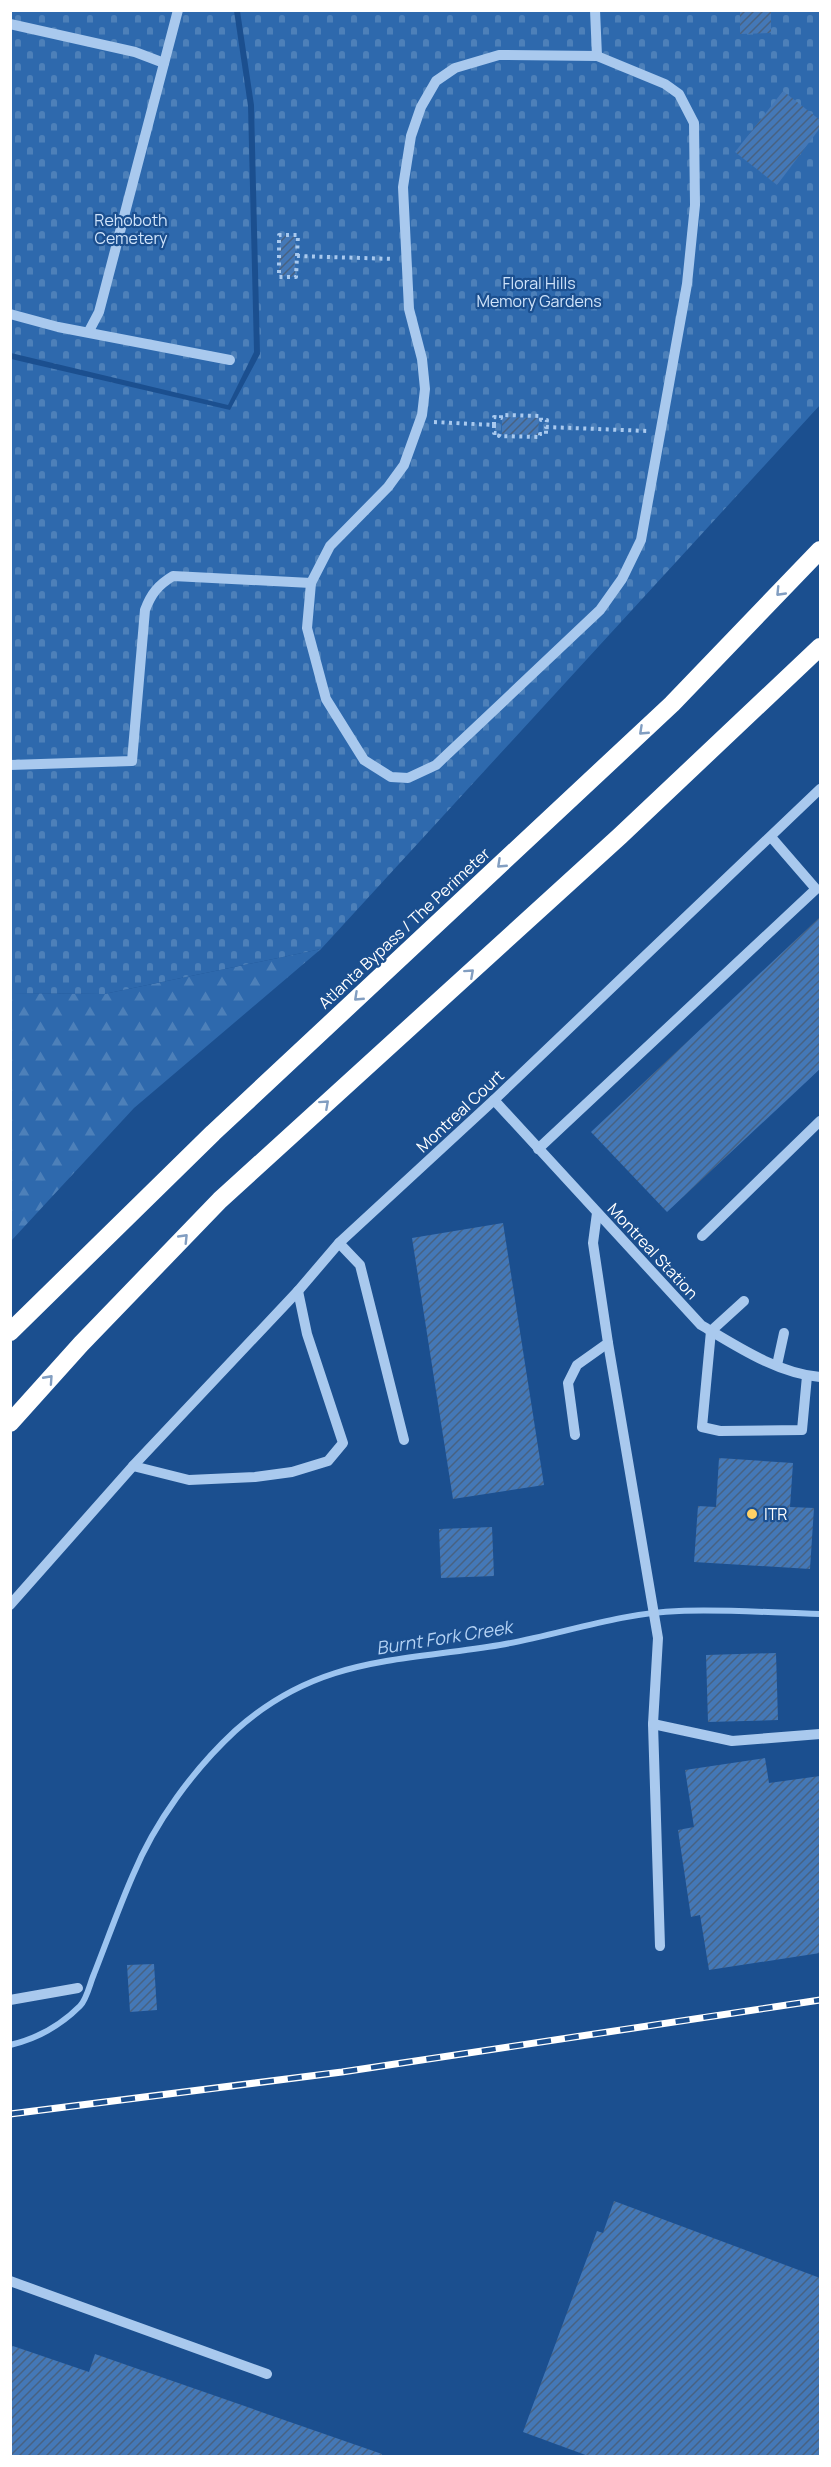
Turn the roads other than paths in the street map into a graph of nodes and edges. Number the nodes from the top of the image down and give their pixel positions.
1 (178, 10) edge
2 (595, 10) edge
3 (10, 24) edge
4 (597, 56) junction
5 (164, 63) junction
6 (10, 314) edge
7 (89, 331) junction
8 (230, 360) dead end
9 (819, 551) edge
10 (311, 583) junction
11 (820, 647) edge
12 (10, 765) edge
13 (820, 789) edge
14 (771, 837) junction
15 (818, 892) edge
16 (494, 1101) junction
17 (820, 1121) edge
18 (538, 1149) junction
19 (597, 1213) junction
20 (702, 1236) dead end
21 (339, 1243) junction
22 (298, 1292) junction
23 (744, 1302) dead end
24 (711, 1331) junction
25 (10, 1332) edge
26 (784, 1333) dead end
27 (608, 1343) junction
28 (777, 1365) junction
29 (807, 1376) junction
30 (820, 1377) edge
31 (10, 1423) edge
32 (575, 1435) dead end
33 (404, 1440) dead end
34 (133, 1466) junction
35 (10, 1605) edge
36 (653, 1724) junction
37 (820, 1734) edge
38 (660, 1946) dead end
39 (78, 1988) dead end
40 (10, 2000) edge
41 (10, 2281) edge
42 (267, 2374) dead end

1 - 5 street
2 - 4 street
3 - 5 street
4 - 10 street
4 - 10 street
5 - 7 street
6 - 7 street
7 - 8 street
9 -> 25 highway, Atlanta Bypass / The Perimeter
10 - 12 street
31 -> 11 highway
13 - 14 street, Montreal Court
14 - 15 street
14 - 16 street, Montreal Court
15 - 18 street
16 - 18 street, Montreal Station
16 - 21 street, Montreal Court
17 - 20 street
18 - 19 street, Montreal Station
19 - 24 street, Montreal Station
19 - 27 street
21 - 22 street, Montreal Court
21 - 33 street
22 - 34 street, Montreal Court
22 - 34 street
23 - 24 street
24 - 28 street, Montreal Station
24 - 29 street
26 - 28 street
27 - 32 street
27 - 36 street
28 - 29 street, Montreal Station
29 - 30 street, Montreal Station
34 - 35 street, Montreal Court
36 - 37 street
36 - 38 street
39 - 40 street
41 - 42 street

